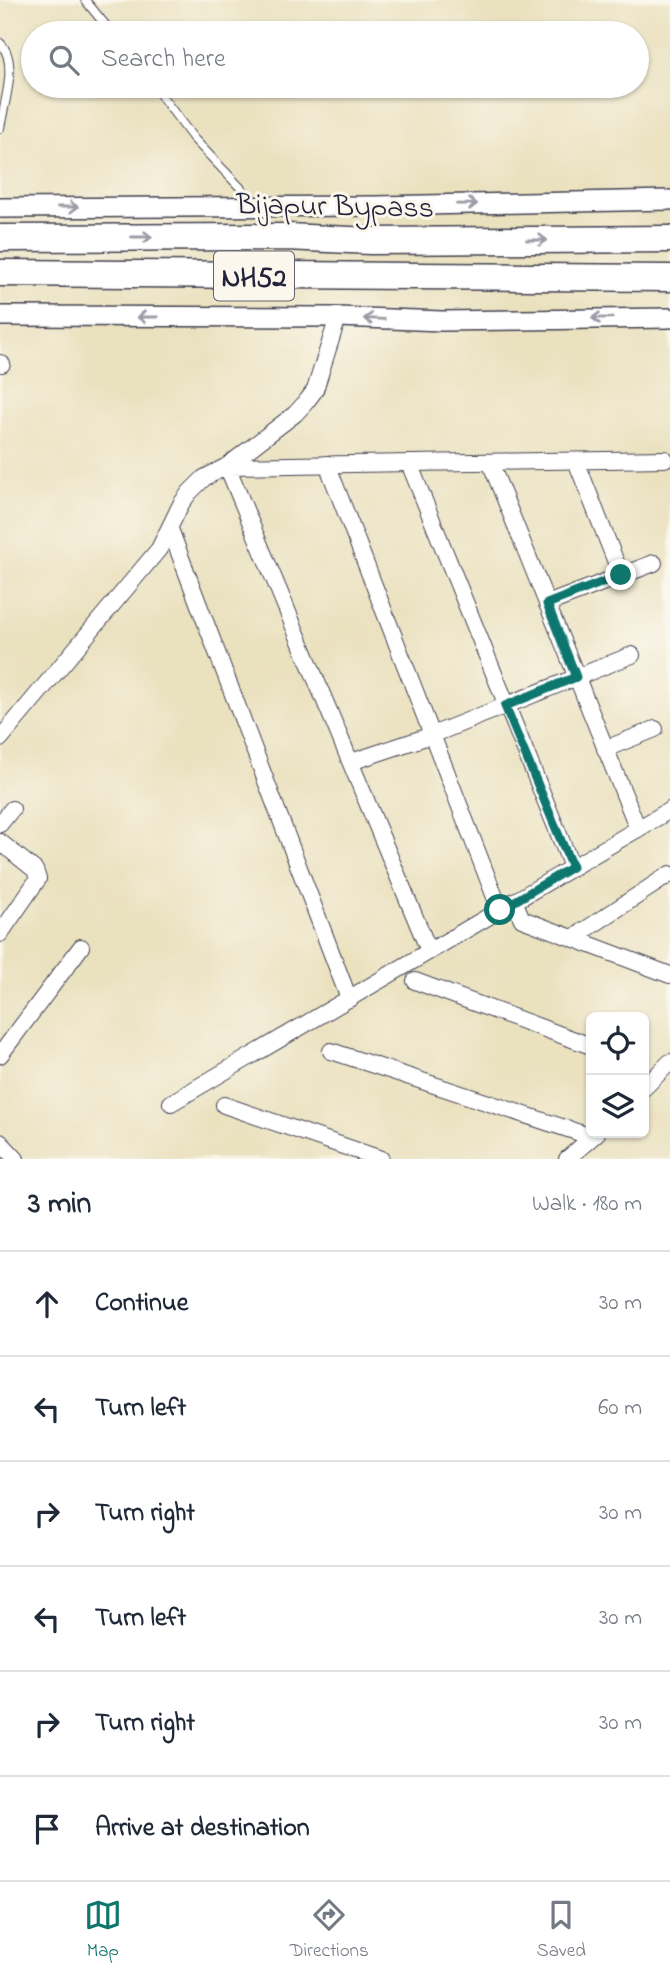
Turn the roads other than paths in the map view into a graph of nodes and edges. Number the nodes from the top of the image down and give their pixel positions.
1 (85, 0) edge
2 (102, 21) edge
3 (0, 43) edge
4 (163, 98) edge
5 (0, 128) edge
6 (670, 200) edge
7 (260, 207) junction
8 (0, 208) edge
9 (0, 238) edge
10 (670, 239) edge
11 (0, 273) edge
12 (670, 278) edge
13 (0, 316) edge
14 (338, 317) junction
15 (670, 318) edge
16 (665, 459) dead end
17 (576, 461) junction
18 (491, 462) junction
19 (408, 463) junction
20 (327, 464) junction
21 (227, 466) junction
22 (170, 529) junction
23 (654, 563) dead end
24 (621, 575) junction
25 (547, 604) junction
26 (632, 655) dead end
27 (576, 677) junction
28 (505, 706) junction
29 (654, 729) dead end
30 (432, 735) junction
31 (0, 739) edge
32 (605, 749) junction
33 (351, 762) junction
34 (12, 809) dead end
35 (670, 810) edge
36 (0, 824) edge
37 (638, 829) junction
38 (0, 842) edge
39 (572, 867) junction
40 (670, 874) edge
41 (507, 906) junction
42 (0, 934) edge
43 (573, 938) junction
44 (81, 947) dead end
45 (429, 951) junction
46 (670, 975) edge
47 (415, 981) dead end
48 (349, 999) junction
49 (586, 1044) edge
50 (331, 1051) dead end
51 (0, 1055) edge
52 (665, 1067) edge
53 (649, 1083) edge
54 (171, 1103) dead end
55 (224, 1105) dead end
56 (586, 1132) edge
57 (591, 1138) edge
58 (0, 1142) edge
59 (16, 1159) edge
60 (381, 1159) edge
61 (567, 1159) edge

1 - 2 lane
3 - 5 lane
4 - 7 lane
7 -> 6 street
8 -> 7 street
9 -> 10 highway, Bijapur Bypass / NH52
11 - 12 highway, NH52
14 -> 13 street
15 -> 14 street
14 - 21 street
16 - 17 street
17 - 18 street
17 - 24 street
18 - 19 street
18 - 25 street
19 - 20 street
19 - 28 street
20 - 21 street
20 - 30 street
21 - 22 street
21 - 33 street
22 - 31 street
22 - 48 street
23 - 24 street
24 - 25 street
25 - 27 street
26 - 27 street
27 - 28 street
27 - 32 street
28 - 30 street
28 - 39 street
29 - 32 street
30 - 33 street
30 - 41 street
32 - 37 street
33 - 45 street
34 - 36 street
35 - 37 street
37 - 39 street
38 - 42 street
39 - 41 street
40 - 43 street
41 - 43 street
41 - 45 street
43 - 46 street
44 - 51 street
45 - 48 street
47 - 49 street
48 - 54 street
50 - 56 street
52 - 53 street
55 - 60 street
57 - 61 street
58 - 59 street

